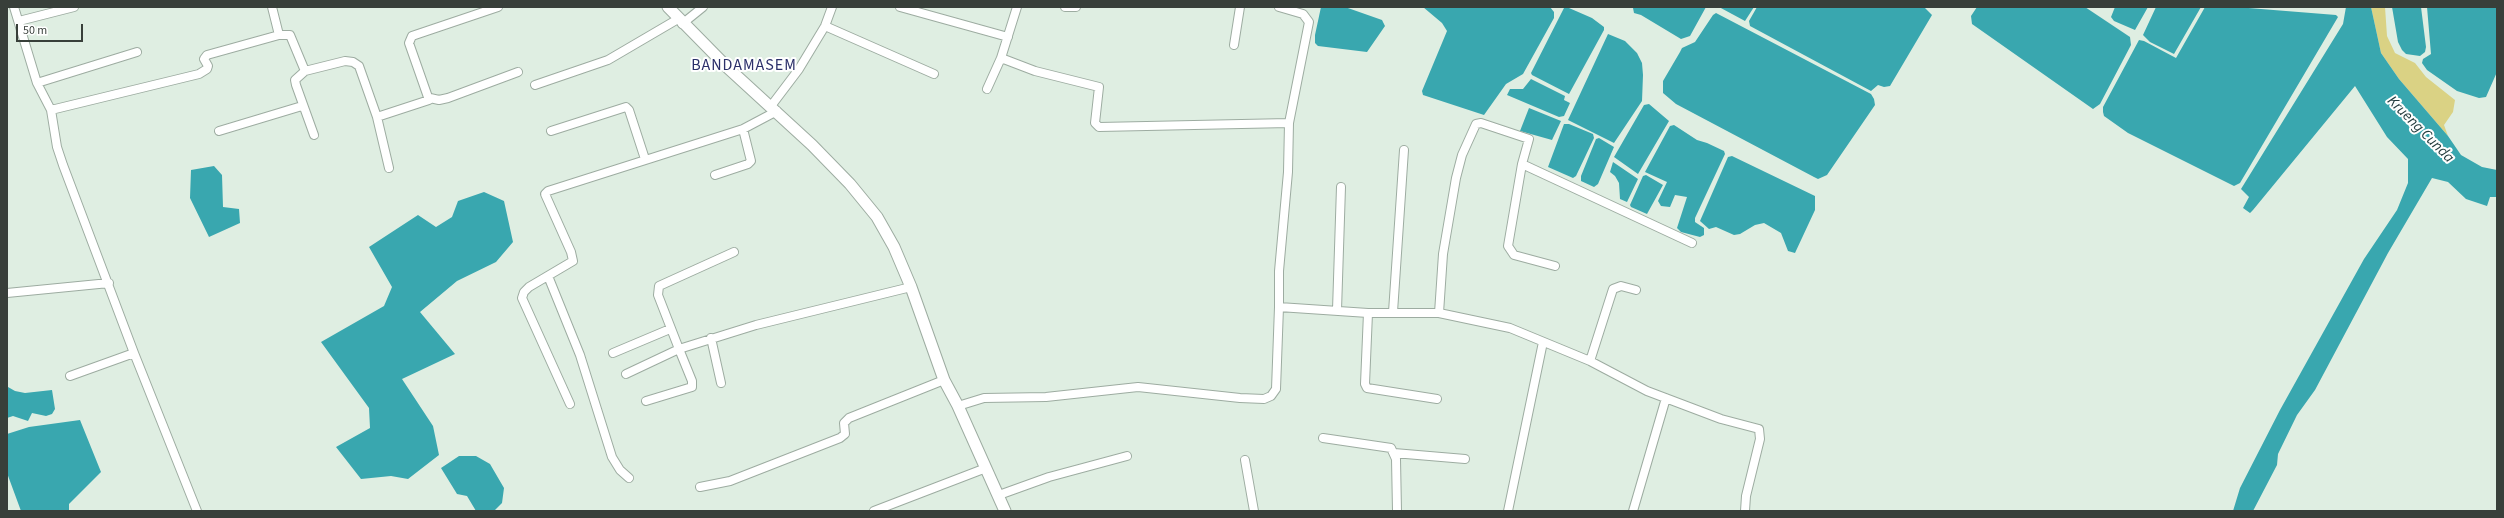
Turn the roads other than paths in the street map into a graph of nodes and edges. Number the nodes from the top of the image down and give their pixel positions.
1 (14, 7) edge
2 (74, 7) edge
3 (272, 7) edge
4 (498, 7) edge
5 (668, 7) edge
6 (703, 7) edge
7 (832, 7) edge
8 (900, 7) edge
9 (1017, 7) edge
10 (1064, 7) edge
11 (1076, 7) edge
12 (1240, 7) edge
13 (1279, 7) edge
14 (19, 21) junction
15 (680, 21) junction
16 (825, 26) junction
17 (279, 35) junction
18 (1008, 37) junction
19 (1234, 45) dead end
20 (137, 52) dead end
21 (1001, 58) junction
22 (305, 71) junction
23 (518, 72) dead end
24 (934, 74) dead end
25 (37, 83) junction
26 (535, 85) dead end
27 (987, 89) dead end
28 (430, 98) junction
29 (302, 106) junction
30 (774, 109) junction
31 (51, 110) junction
32 (377, 117) junction
33 (1289, 124) junction
34 (743, 129) junction
35 (219, 131) dead end
36 (551, 131) dead end
37 (314, 135) dead end
38 (1404, 150) dead end
39 (645, 160) junction
40 (1522, 164) junction
41 (389, 168) dead end
42 (715, 175) dead end
43 (1341, 187) dead end
44 (1692, 243) dead end
45 (734, 252) dead end
46 (1555, 266) dead end
47 (548, 276) junction
48 (109, 283) junction
49 (911, 287) junction
50 (1636, 290) dead end
51 (7, 293) edge
52 (1279, 307) junction
53 (1338, 310) junction
54 (1393, 312) junction
55 (1368, 313) junction
56 (1439, 313) junction
57 (670, 329) junction
58 (711, 338) junction
59 (1543, 342) junction
60 (679, 349) junction
61 (134, 353) junction
62 (612, 353) dead end
63 (1590, 361) junction
64 (626, 374) dead end
65 (70, 376) dead end
66 (944, 380) junction
67 (721, 383) dead end
68 (1666, 398) junction
69 (1438, 399) dead end
70 (646, 401) dead end
71 (570, 404) dead end
72 (958, 406) junction
73 (1323, 438) dead end
74 (1394, 453) junction
75 (1127, 456) dead end
76 (1465, 459) dead end
77 (1245, 460) dead end
78 (986, 468) junction
79 (629, 478) dead end
80 (700, 487) dead end
81 (999, 495) junction
82 (197, 511) edge
83 (874, 511) edge
84 (1005, 511) edge
85 (1254, 511) edge
86 (1397, 511) edge
87 (1508, 511) edge
88 (1633, 511) edge
89 (1745, 511) edge

1 - 14 street
2 - 14 street
3 - 17 street
4 - 28 street
5 - 15 street
6 - 15 street
7 - 16 street
8 - 18 street
9 - 18 street
10 - 11 street
12 - 19 street
13 - 33 street
14 - 25 street
15 - 26 street
15 - 30 street
16 - 24 street
16 - 30 street
17 - 22 street
17 - 31 street
18 - 21 street
20 - 25 street
21 - 27 street
21 - 33 street
22 - 29 street
22 - 32 street
23 - 28 street
25 - 31 street
28 - 32 street
29 - 35 street
29 - 37 street
30 - 34 street
30 - 49 street
31 - 48 street
32 - 41 street
33 - 52 street
34 - 39 street
34 - 42 street
36 - 39 street
38 - 54 street
39 - 47 street
40 - 44 street
40 - 46 street
40 - 56 street
43 - 53 street
45 - 57 street
47 - 71 street
47 - 79 street
48 - 51 street
48 - 61 street
49 - 58 street
49 - 66 street
50 - 63 street
52 - 53 street
52 - 72 street
53 - 55 street
54 - 55 street
54 - 56 street
55 - 69 street
56 - 59 street
57 - 60 street
57 - 62 street
58 - 60 street
58 - 67 street
59 - 63 street
59 - 87 street
60 - 64 street
60 - 70 street
61 - 65 street
61 - 82 street
63 - 68 street
66 - 72 street
66 - 80 street
68 - 88 street
68 - 89 street
72 - 78 street
73 - 74 street
74 - 76 street
74 - 86 street
75 - 81 street
77 - 85 street
78 - 81 street
78 - 83 street
81 - 84 street

